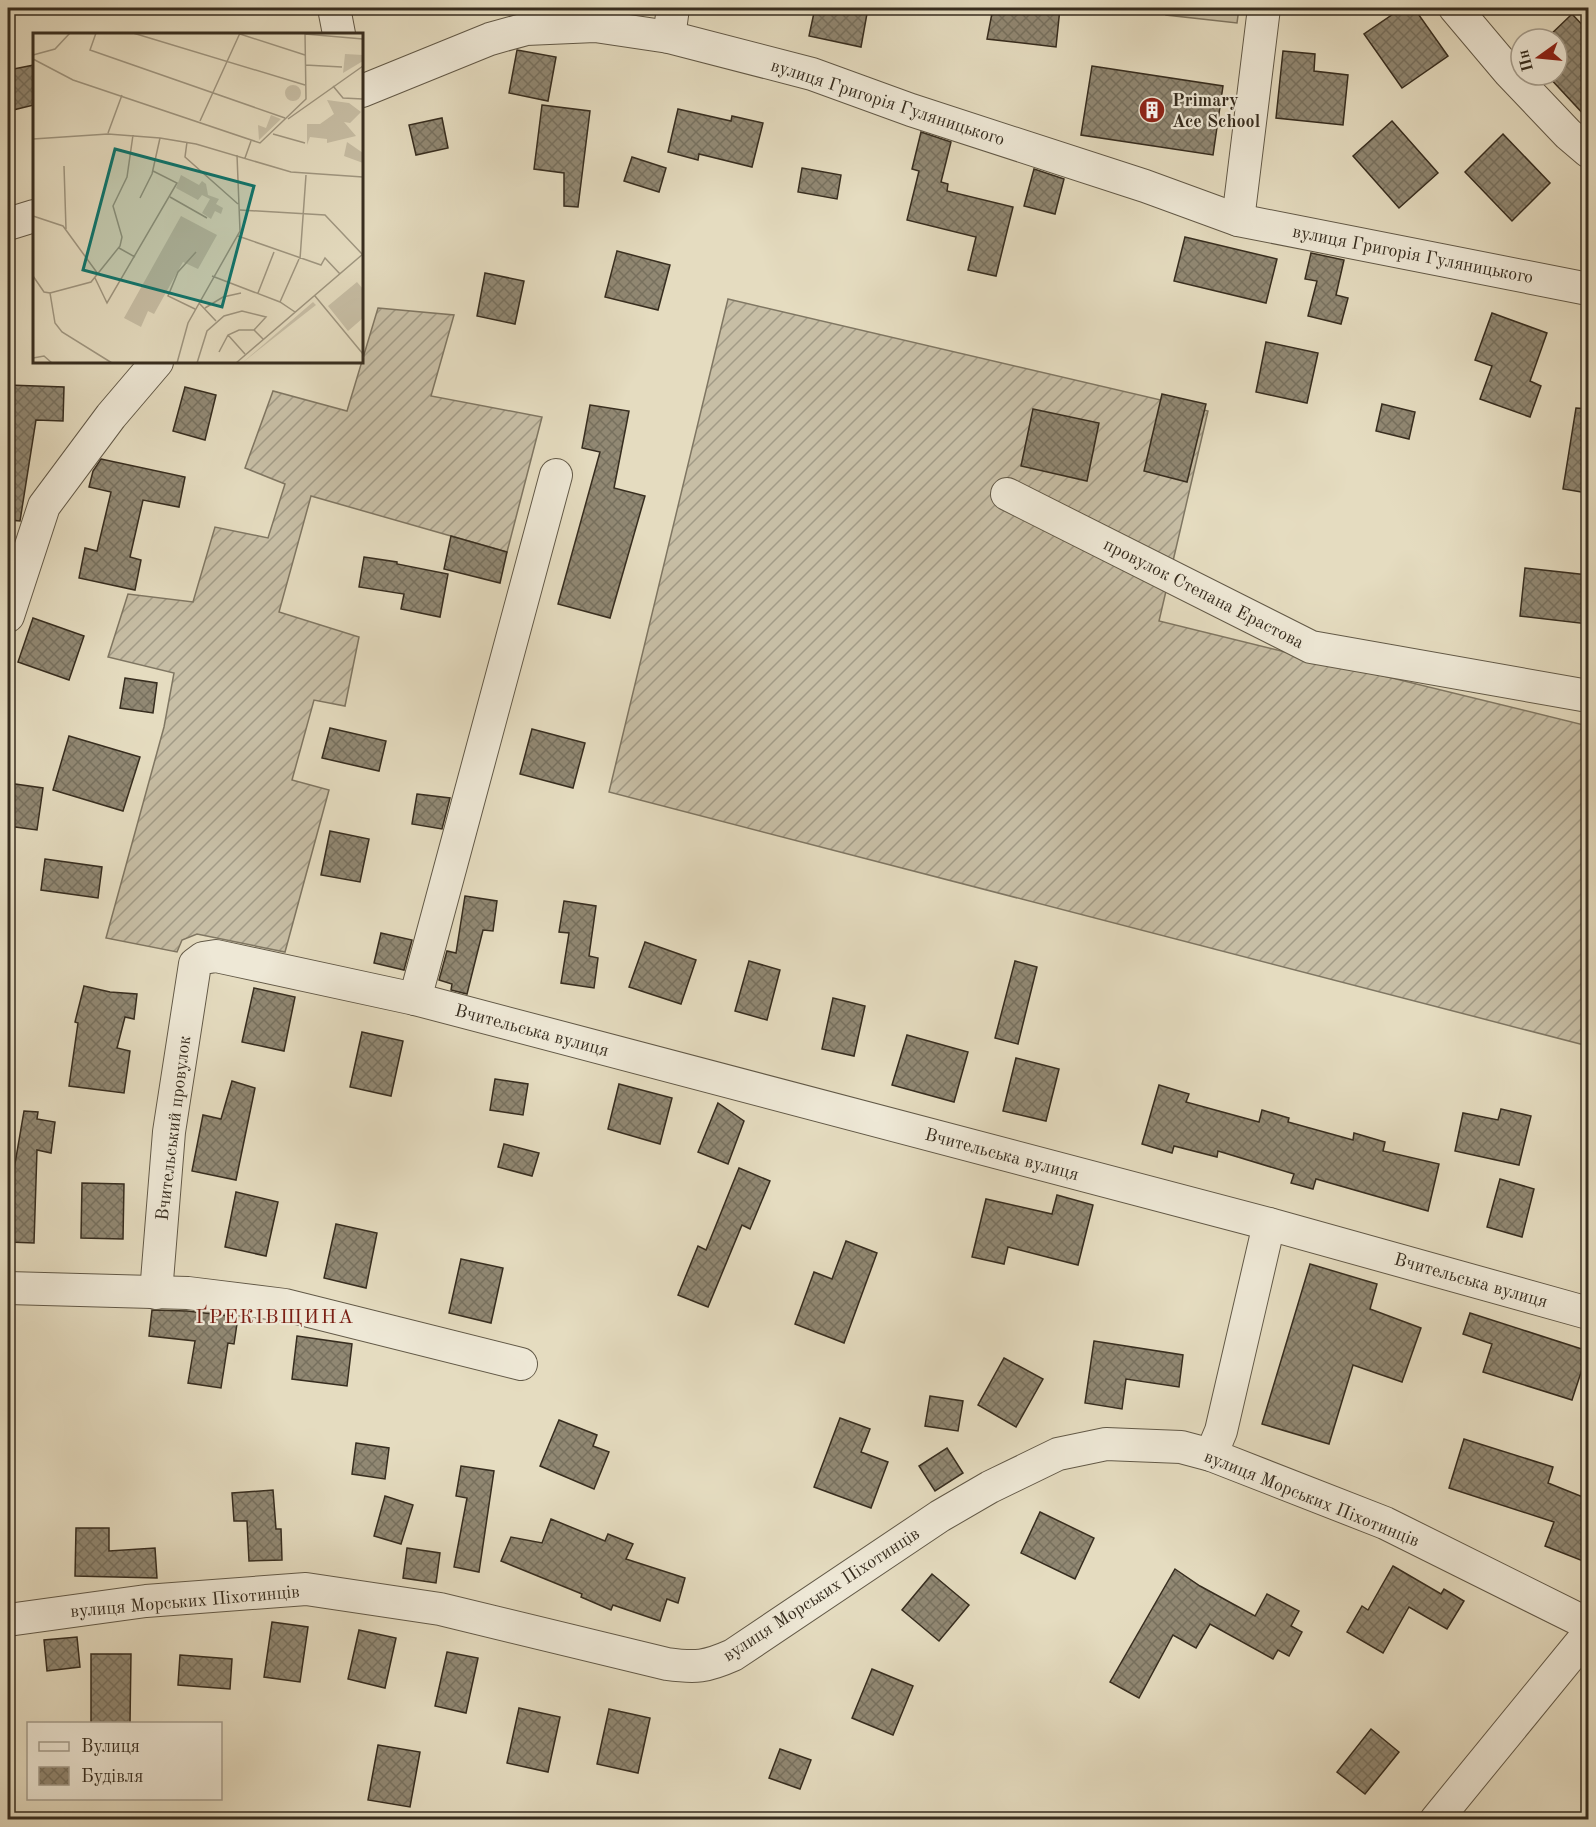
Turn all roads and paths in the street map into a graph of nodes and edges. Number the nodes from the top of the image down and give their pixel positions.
1 (334, 8) edge
2 (1264, 8) edge
3 (1455, 8) edge
4 (671, 22) edge
5 (339, 33) edge
6 (363, 91) edge
7 (1588, 152) edge
8 (33, 216) edge
9 (1238, 220) junction
10 (8, 224) edge
11 (1588, 289) edge
12 (156, 363) edge
13 (556, 476) dead end
14 (1007, 494) dead end
15 (8, 616) edge
16 (1588, 696) edge
17 (195, 964) joint
18 (415, 999) junction
19 (1269, 1224) junction
20 (8, 1288) edge
21 (156, 1293) junction
22 (1588, 1313) edge
23 (521, 1364) dead end
24 (1211, 1455) junction
25 (8, 1620) edge
26 (1588, 1624) edge
27 (1588, 1634) edge
28 (1436, 1820) edge

1 - 5 street
2 - 9 street
3 - 7 street
4 - 6 street, вулиця Григорія Гуляницького
4 - 9 street, вулиця Григорія Гуляницького
8 - 10 street
9 - 11 street, вулиця Григорія Гуляницького
12 - 15 street
13 - 18 street
14 - 16 street, провулок Степана Ерастова
17 - 18 street, Вчительська вулиця
17 - 21 street, Вчительський провулок
18 - 19 street, Вчительська вулиця
19 - 22 street, Вчительська вулиця
19 - 24 street
20 - 21 street
21 - 23 street
24 - 25 street, вулиця Морських Піхотинців
24 - 26 street, вулиця Морських Піхотинців
27 - 28 street

